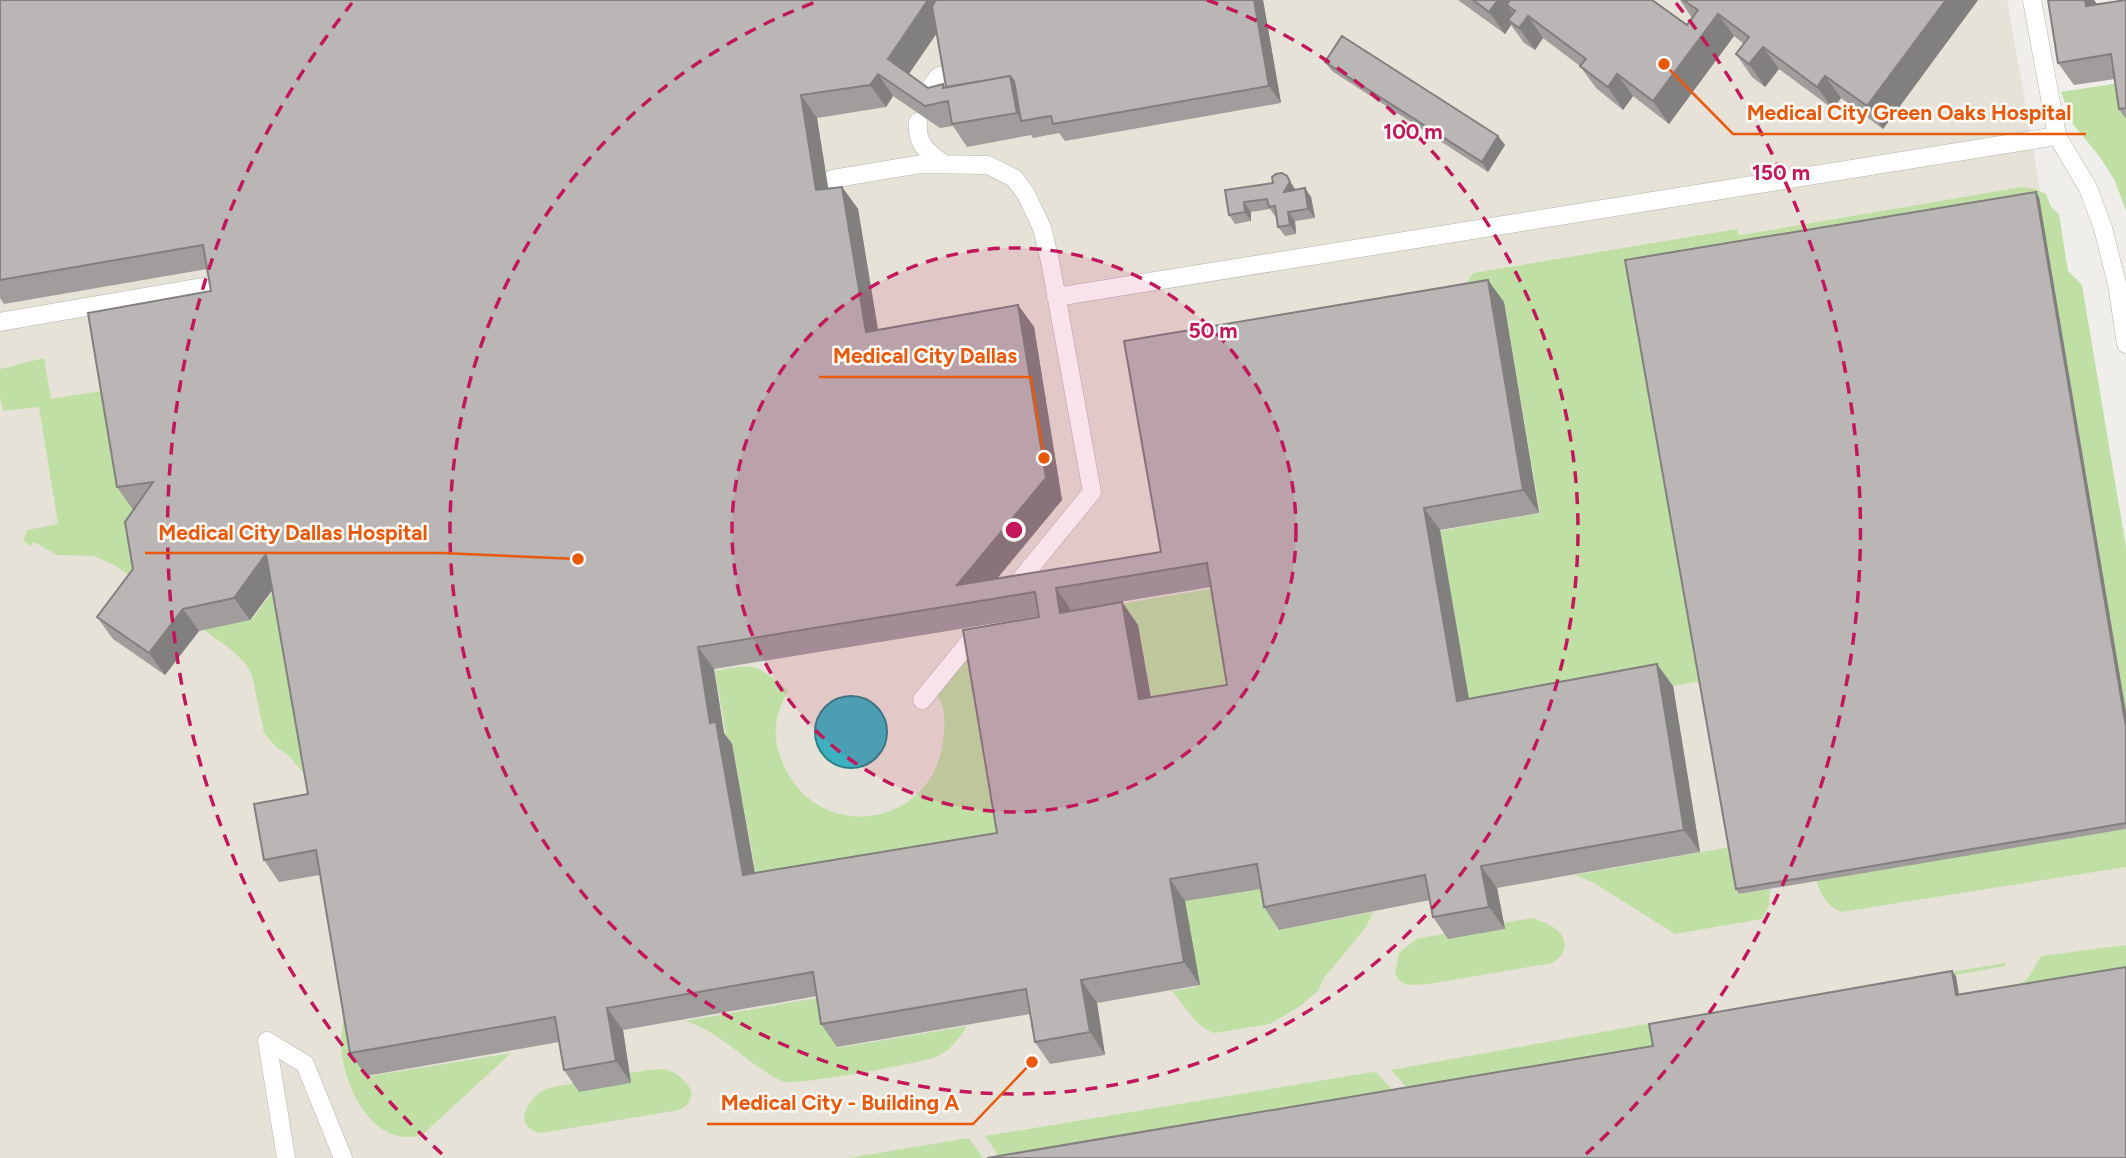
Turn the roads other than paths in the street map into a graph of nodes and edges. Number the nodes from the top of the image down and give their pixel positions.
1 (2032, 0) edge
2 (953, 72) edge
3 (928, 91) edge
4 (918, 121) edge
5 (2057, 136) junction
6 (944, 164) junction
7 (832, 179) dead end
8 (214, 285) edge
9 (1056, 297) junction
10 (0, 322) edge
11 (2126, 344) edge
12 (922, 699) dead end
13 (286, 1158) edge
14 (344, 1158) edge

1 - 5 lane
2 - 3 lane
4 - 6 lane
5 - 9 lane
5 - 11 lane
6 - 7 lane
6 - 9 lane
8 - 10 lane
9 - 12 lane
13 - 14 lane

